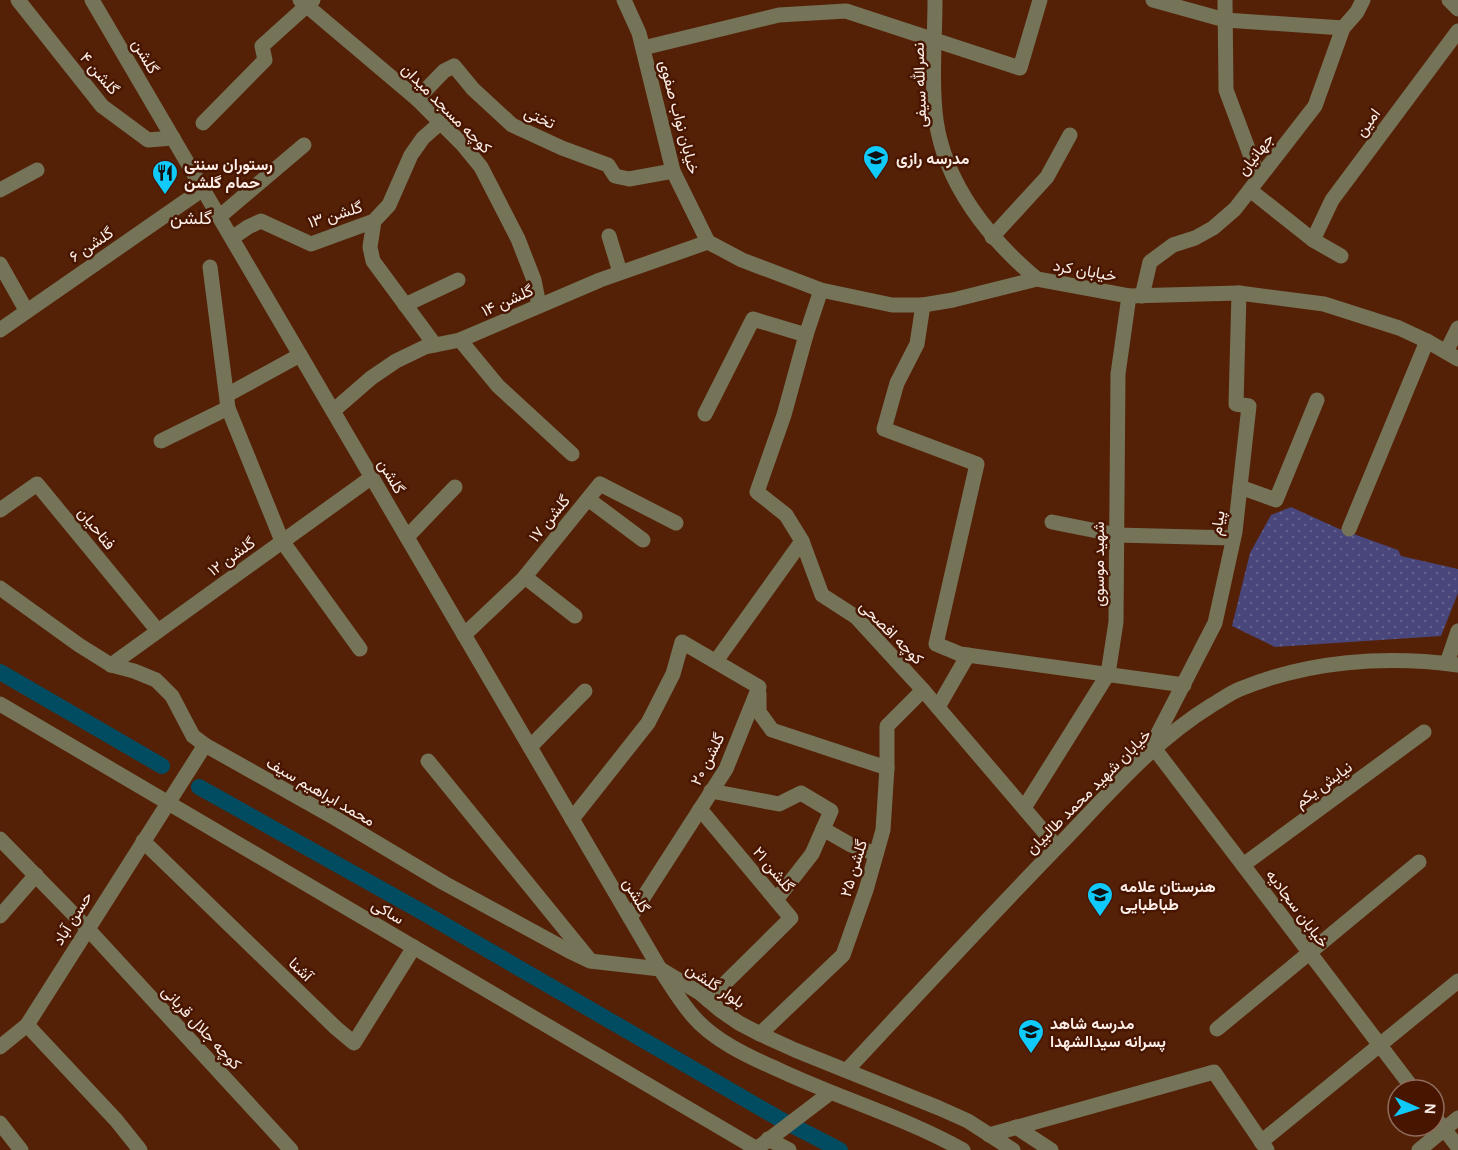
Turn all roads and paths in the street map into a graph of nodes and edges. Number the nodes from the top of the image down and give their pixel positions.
1 (18, 0) edge
2 (92, 0) edge
3 (624, 0) edge
4 (935, 0) edge
5 (1040, 0) edge
6 (1153, 0) edge
7 (1225, 0) edge
8 (1363, 0) edge
9 (1449, 0) edge
10 (307, 2) edge
11 (1458, 9) edge
12 (1225, 20) junction
13 (1343, 28) junction
14 (1458, 31) edge
15 (935, 40) junction
16 (643, 48) junction
17 (417, 99) junction
18 (203, 123) dead end
19 (440, 123) junction
20 (1070, 135) dead end
21 (173, 138) junction
22 (304, 145) dead end
23 (37, 170) dead end
24 (673, 171) junction
25 (1254, 184) junction
26 (203, 189) junction
27 (0, 190) edge
28 (219, 217) junction
29 (374, 221) junction
30 (609, 236) dead end
31 (992, 237) junction
32 (232, 238) junction
33 (1313, 240) junction
34 (708, 242) junction
35 (1341, 256) dead end
36 (0, 264) edge
37 (210, 267) dead end
38 (620, 272) junction
39 (1037, 279) junction
40 (458, 280) dead end
41 (821, 290) junction
42 (1239, 293) junction
43 (1135, 296) junction
44 (405, 305) junction
45 (539, 305) junction
46 (923, 305) junction
47 (26, 310) junction
48 (1458, 328) edge
49 (0, 330) edge
50 (806, 335) junction
51 (460, 340) junction
52 (1427, 341) junction
53 (435, 345) junction
54 (300, 355) junction
55 (1452, 356) edge
56 (1317, 400) dead end
57 (228, 402) junction
58 (333, 411) junction
59 (705, 414) dead end
60 (161, 441) dead end
61 (572, 454) dead end
62 (372, 477) junction
63 (455, 487) dead end
64 (1240, 487) junction
65 (588, 499) junction
66 (0, 510) edge
67 (1052, 522) dead end
68 (676, 523) dead end
69 (1349, 529) dead end
70 (1117, 535) junction
71 (406, 537) junction
72 (1233, 538) junction
73 (643, 540) dead end
74 (282, 541) junction
75 (802, 542) junction
76 (525, 577) junction
77 (0, 588) edge
78 (575, 616) dead end
79 (158, 631) junction
80 (1458, 632) edge
81 (464, 635) junction
82 (360, 649) dead end
83 (968, 655) junction
84 (716, 661) junction
85 (1453, 664) edge
86 (111, 665) junction
87 (1108, 674) junction
88 (1184, 685) junction
89 (759, 687) junction
90 (923, 690) junction
91 (585, 691) dead end
92 (0, 704) edge
93 (938, 707) junction
94 (1424, 732) dead end
95 (205, 745) junction
96 (530, 747) junction
97 (1151, 750) junction
98 (428, 761) dead end
99 (887, 768) junction
100 (711, 791) junction
101 (168, 802) junction
102 (1024, 808) junction
103 (700, 809) junction
104 (572, 819) junction
105 (823, 829) junction
106 (0, 839) edge
107 (143, 841) junction
108 (1057, 847) junction
109 (876, 854) junction
110 (1419, 862) dead end
111 (1243, 865) junction
112 (36, 875) junction
113 (776, 900) junction
114 (0, 916) edge
115 (630, 918) junction
116 (87, 928) junction
117 (414, 947) junction
118 (1309, 952) junction
119 (590, 961) junction
120 (660, 969) junction
121 (1458, 981) edge
122 (708, 1000) junction
123 (27, 1025) junction
124 (1217, 1029) dead end
125 (760, 1034) junction
126 (1380, 1044) junction
127 (0, 1047) edge
128 (847, 1070) junction
129 (1405, 1078) edge
130 (830, 1093) junction
131 (1458, 1118) edge
132 (0, 1123) edge
133 (1446, 1127) edge
134 (1016, 1128) junction
135 (1446, 1132) edge
136 (989, 1135) junction
137 (1433, 1138) edge
138 (1264, 1146) edge
139 (759, 1147) edge
140 (1458, 1148) edge
141 (21, 1150) edge
142 (140, 1150) edge
143 (291, 1150) edge
144 (789, 1150) edge
145 (963, 1150) edge
146 (1012, 1150) edge
147 (1051, 1150) edge
148 (1419, 1150) edge

1 - 21 street, گلشن ۴
2 - 21 street, گلشن
3 - 16 street, خیابان نواب صفوی
4 - 15 street, نصرالله سیفی
5 - 15 street
6 - 12 street
7 - 12 street
8 - 13 street, جهانیان
9 - 11 street
10 - 17 street, کوچه مسجد میدان
10 - 18 street
12 - 13 street
12 - 25 street
13 - 25 street, جهانیان
14 - 33 street, امین
15 - 16 street
15 - 31 street, نصرالله سیفی
16 - 24 street, خیابان نواب صفوی
17 - 19 street, کوچه مسجد میدان
17 - 24 street, تختی
19 - 29 street, گلشن ۱۳
19 - 45 street, کوچه مسجد میدان
20 - 31 street
21 - 26 street, گلشن
22 - 28 street
23 - 27 street
24 - 34 street, خیابان نواب صفوی
25 - 33 street
25 - 43 street, جهانیان
26 - 28 street, گلشن
26 - 47 street, گلشن ۶
28 - 32 street, گلشن
29 - 32 street, گلشن ۱۳
29 - 44 street
30 - 38 street
31 - 39 street, نصرالله سیفی
32 - 54 street, گلشن
33 - 35 street
34 - 38 street, گلشن ۱۴
34 - 41 street, خیابان کرد
36 - 47 street
37 - 57 street
38 - 45 street, گلشن ۱۴
39 - 43 street, خیابان کرد
39 - 46 street, خیابان کرد
40 - 44 street
41 - 46 street, خیابان کرد
41 - 50 street, کوچه افصحی
42 - 43 street, خیابان کرد
42 - 52 street, خیابان کرد
42 - 64 street, پیام
43 - 70 street, شهید موسوی
44 - 53 street
45 - 51 street, گلشن ۱۴
46 - 83 street
47 - 49 street, گلشن ۶
48 - 55 street
50 - 59 street
50 - 75 street, کوچه افصحی
51 - 53 street, گلشن ۱۴
51 - 61 street
52 - 55 street, خیابان کرد
52 - 69 street
53 - 58 street, گلشن ۱۴
54 - 57 street
54 - 58 street, گلشن
56 - 64 street
57 - 60 street
57 - 74 street
58 - 62 street, گلشن
62 - 71 street, گلشن
62 - 74 street, گلشن ۱۲
63 - 71 street
64 - 72 street, پیام
65 - 68 street, گلشن ۱۷
65 - 73 street
65 - 76 street, گلشن ۱۷
66 - 79 street, فتاحیان
67 - 70 street
70 - 72 street
70 - 87 street, شهید موسوی
71 - 81 street, گلشن
72 - 88 street, پیام
74 - 79 street, گلشن ۱۲
74 - 82 street
75 - 84 street
75 - 90 street, کوچه افصحی
76 - 78 street
76 - 81 street, گلشن ۱۷
77 - 86 street, محمد ابراهیم سیف
79 - 86 street, گلشن ۱۲
80 - 85 street
81 - 96 street, گلشن
83 - 87 street
83 - 93 street
84 - 89 street
84 - 104 street
85 - 97 street, خیابان شهید محمد طالبیان
86 - 95 street, محمد ابراهیم سیف
87 - 88 street
87 - 102 street, شهید موسوی
88 - 97 street, پیام
89 - 99 street
89 - 100 street, گلشن ۲۰
90 - 93 street, کوچه افصحی
90 - 99 street, گلشن ۲۵
91 - 96 street
92 - 101 street, ساکی
93 - 102 street, کوچه افصحی
94 - 111 street, نیایش یکم
95 - 101 street, حسن آباد
95 - 119 street, محمد ابراهیم سیف
96 - 104 street, گلشن
97 - 108 street, خیابان شهید محمد طالبیان
97 - 111 street, خیابان سجادیه
98 - 119 street
99 - 109 street, گلشن ۲۵
100 - 103 street, گلشن ۲۰
100 - 105 street
101 - 107 street, حسن آباد
101 - 117 street, ساکی
102 - 108 street, کوچه افصحی
103 - 113 street, گلشن ۲۱
103 - 115 street, گلشن ۲۰
104 - 115 street, گلشن
105 - 109 street
105 - 113 street
106 - 112 street, کوچه جلال قربانی
107 - 116 street, حسن آباد
107 - 117 street, آشنا
108 - 128 street, خیابان شهید محمد طالبیان
109 - 125 street, گلشن ۲۵
110 - 118 street
111 - 118 street, خیابان سجادیه
112 - 114 street
112 - 116 street, کوچه جلال قربانی
113 - 122 street, گلشن ۲۱
115 - 120 street, گلشن
116 - 123 street, حسن آباد
116 - 143 street, کوچه جلال قربانی
117 - 139 street, ساکی
118 - 124 street
118 - 126 street, خیابان سجادیه
119 - 120 street, محمد ابراهیم سیف
120 - 122 street, بلوار گلشن
120 - 130 street, بلوار گلشن
121 - 126 street
122 - 125 street, بلوار گلشن
123 - 127 street, حسن آباد
123 - 142 street
125 - 128 street, بلوار گلشن
126 - 129 street, خیابان سجادیه
126 - 138 street
128 - 136 street, بلوار گلشن
130 - 139 street
130 - 145 street, بلوار گلشن
131 - 133 street
132 - 141 street
134 - 136 street
134 - 138 street
134 - 147 street
135 - 140 street
136 - 146 street, بلوار گلشن
137 - 148 street
139 - 144 street, ساکی

